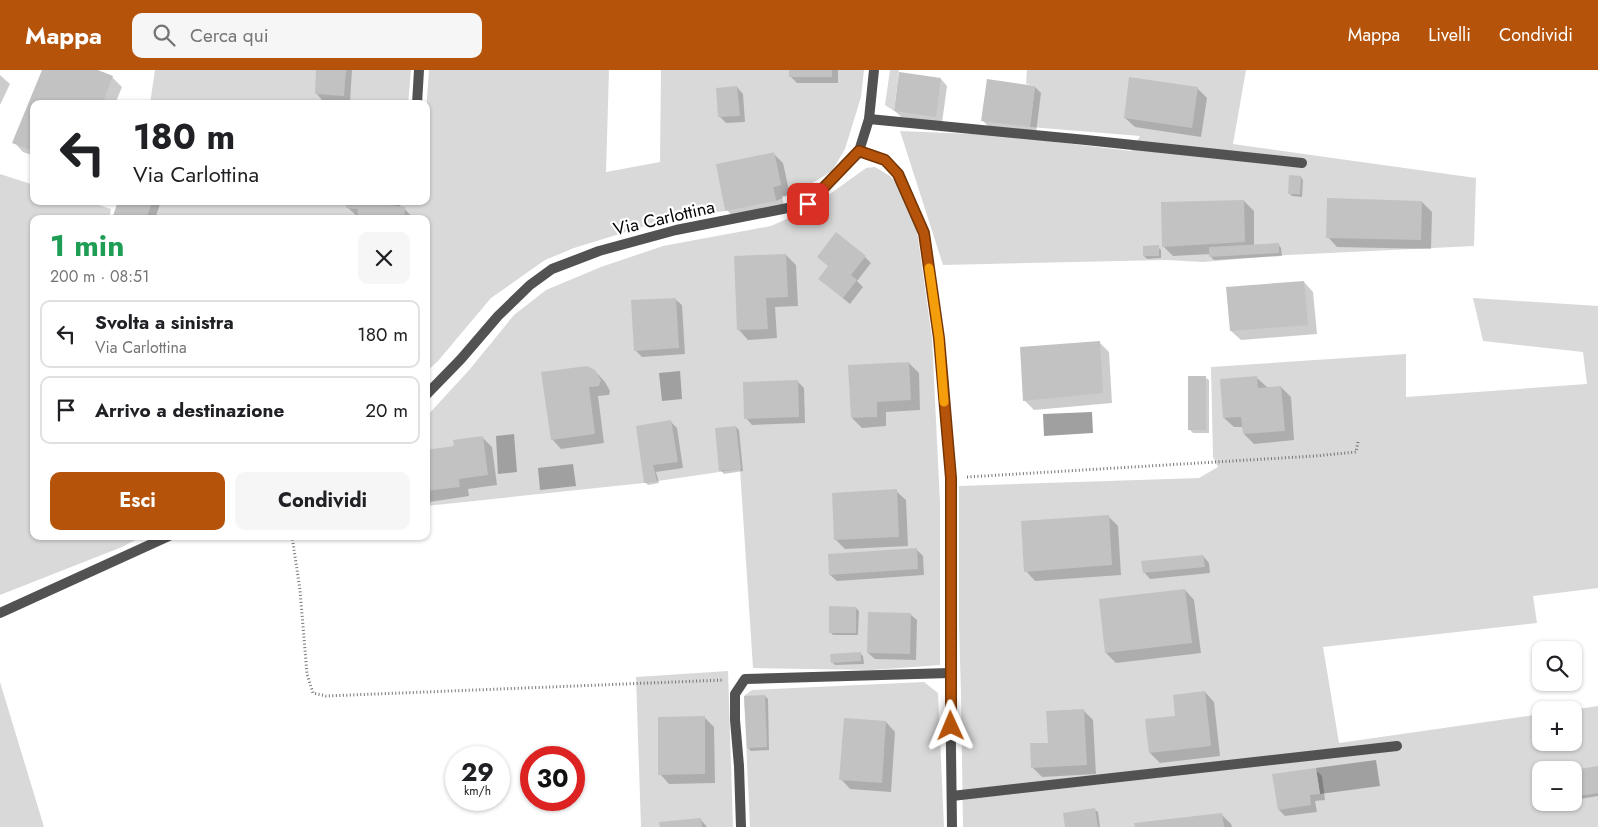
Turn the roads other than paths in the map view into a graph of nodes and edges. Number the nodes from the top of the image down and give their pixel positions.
1 (419, 70) edge
2 (874, 70) edge
3 (417, 100) edge
4 (868, 119) junction
5 (859, 151) junction
6 (1302, 163) dead end
7 (430, 391) edge
8 (160, 540) edge
9 (0, 613) edge
10 (950, 673) junction
11 (1397, 746) dead end
12 (952, 796) junction
13 (741, 827) edge
14 (952, 827) edge

1 - 3 street
2 - 4 street, Via Carlottina
4 - 5 street, Via Carlottina
4 - 6 street
5 - 7 street, Via Carlottina
5 - 10 street
8 - 9 street
10 - 12 street
10 - 13 street
11 - 12 street
12 - 14 street

